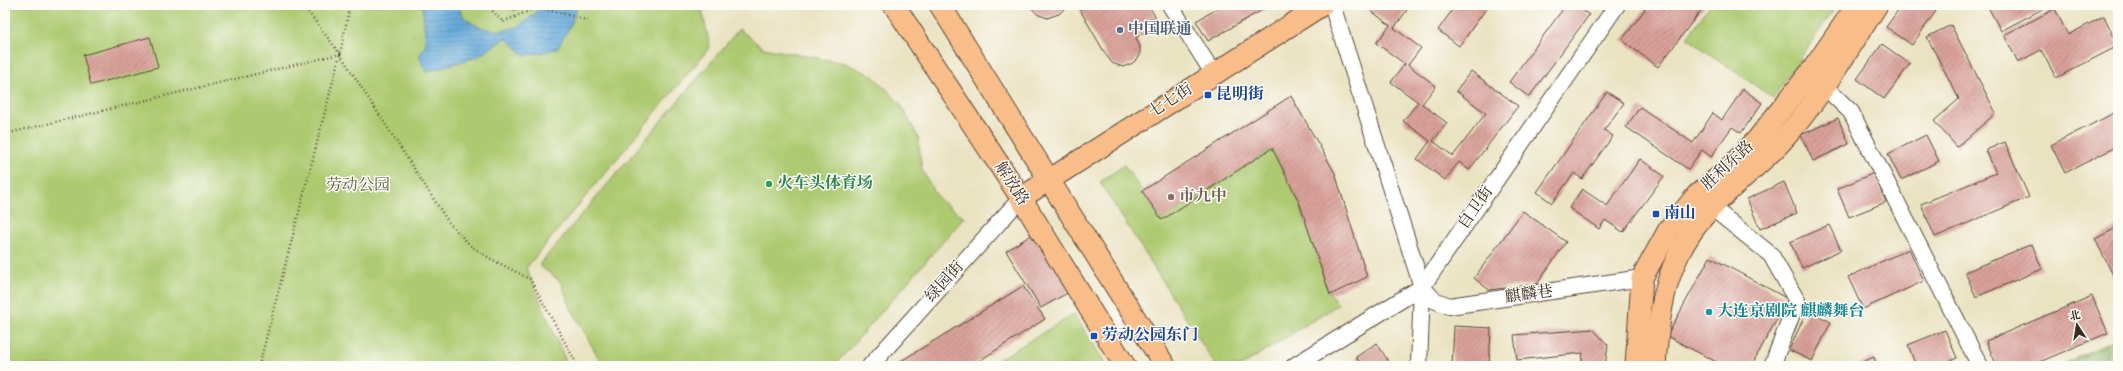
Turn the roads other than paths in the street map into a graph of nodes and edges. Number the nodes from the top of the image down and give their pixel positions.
1 (894, 5) edge
2 (940, 5) edge
3 (1170, 5) edge
4 (1322, 5) edge
5 (1332, 5) edge
6 (1617, 5) edge
7 (1857, 5) edge
8 (1878, 5) edge
9 (1813, 69) junction
10 (1213, 73) junction
11 (1824, 86) junction
12 (1050, 179) junction
13 (1020, 198) junction
14 (1704, 201) junction
15 (1642, 278) junction
16 (1422, 287) junction
17 (870, 366) edge
18 (1125, 366) edge
19 (1165, 366) edge
20 (1294, 366) edge
21 (1419, 366) edge
22 (1636, 366) edge
23 (1655, 366) edge
24 (1772, 366) edge
25 (1980, 366) edge

1 - 13 main road, 解放路
2 - 12 main road
3 - 10 street
4 - 10 main road, 七七街
5 - 16 street
6 - 16 street, 自卫街
7 - 9 main road, 胜利东路
8 - 11 main road
9 - 11 street
9 - 14 main road, 胜利东路
10 - 12 main road, 七七街
11 - 14 main road
11 - 25 street
12 - 13 main road, 七七街
12 - 19 main road
13 - 17 street, 绿园街
13 - 18 main road, 解放路
14 - 15 main road, 胜利东路
14 - 23 main road
14 - 24 street
15 - 16 street, 麒麟巷
15 - 22 main road, 胜利东路
16 - 20 street, 自卫街
16 - 21 street

